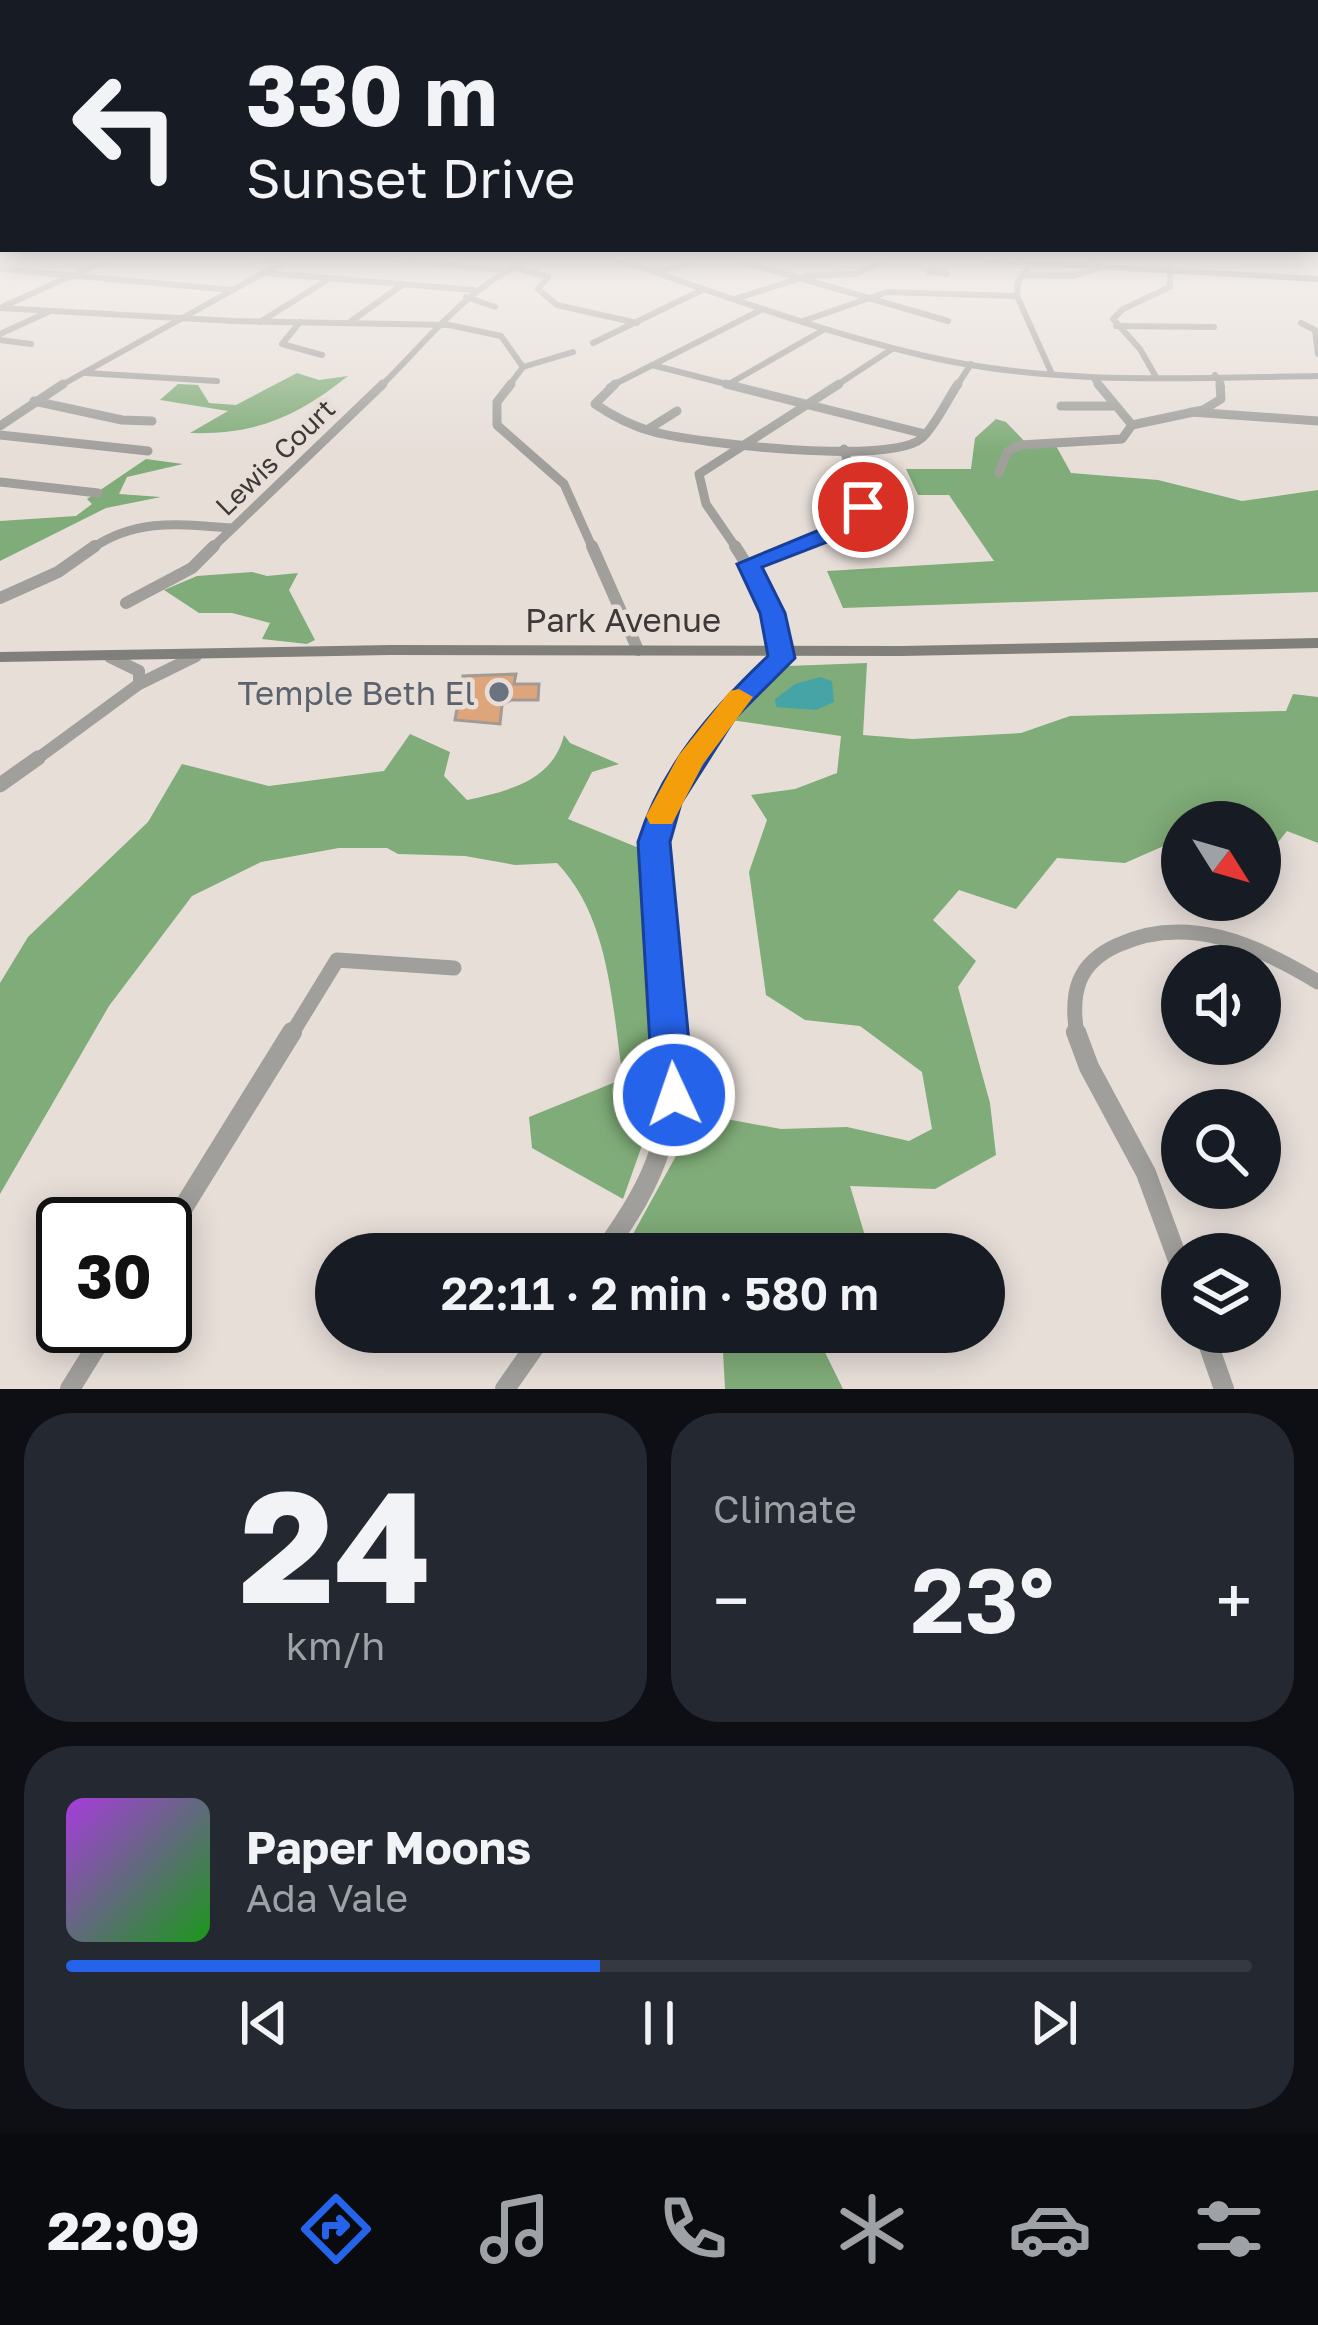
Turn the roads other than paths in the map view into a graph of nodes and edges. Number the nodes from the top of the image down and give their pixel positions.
1 (172, 325) edge
2 (298, 325) edge
3 (433, 325) edge
4 (441, 325) junction
5 (633, 325) edge
6 (732, 325) edge
7 (811, 325) edge
8 (1032, 325) edge
9 (1305, 325) edge
10 (1115, 326) joint
11 (1214, 327) dead end
12 (825, 329) junction
13 (0, 337) edge
14 (593, 343) dead end
15 (31, 344) dead end
16 (282, 344) junction
17 (270, 345) dead end
18 (892, 349) junction
19 (573, 352) dead end
20 (1318, 354) edge
21 (322, 355) dead end
22 (971, 364) junction
23 (652, 365) junction
24 (523, 367) junction
25 (85, 373) junction
26 (1052, 374) junction
27 (1215, 375) junction
28 (1318, 376) edge
29 (1156, 377) junction
30 (1094, 379) junction
31 (217, 381) dead end
32 (728, 385) junction
33 (32, 401) junction
34 (806, 404) junction
35 (1061, 406) dead end
36 (1114, 406) junction
37 (677, 411) dead end
38 (1191, 412) junction
39 (152, 421) dead end
40 (1318, 422) edge
41 (1132, 424) junction
42 (650, 428) junction
43 (0, 431) edge
44 (925, 434) junction
45 (737, 447) junction
46 (844, 449) junction
47 (148, 451) dead end
48 (999, 473) dead end
49 (0, 482) edge
50 (98, 493) dead end
51 (232, 528) junction
52 (748, 564) junction
53 (0, 598) edge
54 (126, 603) dead end
55 (1318, 643) edge
56 (638, 650) junction
57 (781, 650) junction
58 (196, 656) junction
59 (0, 657) edge
60 (110, 657) junction
61 (158, 657) junction
62 (139, 684) junction
63 (0, 785) edge
64 (454, 968) dead end
65 (1318, 982) edge
66 (190, 1197) edge
67 (617, 1233) edge
68 (1169, 1233) edge
69 (93, 1353) edge
70 (530, 1353) edge
71 (1211, 1353) edge
72 (70, 1389) edge
73 (505, 1389) edge
74 (1224, 1389) edge

1 - 25 street
2 - 16 street
3 - 4 street
4 - 24 street
4 - 51 street, Lewis Court
5 - 14 street
6 - 23 street
7 - 12 street
8 - 26 street
9 - 20 street
10 - 11 street
10 - 29 street
12 - 18 street
12 - 32 street
13 - 15 street
16 - 17 street
16 - 21 street
18 - 22 street
18 - 34 street
19 - 24 street
22 - 26 street
22 - 44 street
23 - 32 street
23 - 42 street
24 - 56 street
25 - 31 street
25 - 33 street
26 - 30 street
27 - 28 street
27 - 29 street
27 - 38 street
29 - 30 street
30 - 36 street
32 - 34 street
33 - 39 street
33 - 43 street
34 - 44 street
34 - 45 street
35 - 36 street
36 - 41 street
37 - 42 street
38 - 40 street
38 - 41 street
41 - 48 street
42 - 45 street
43 - 47 street
44 - 46 street
45 - 46 street
45 - 52 street
46 - 52 street
49 - 50 street
51 - 53 street
51 - 54 street, Lewis Court
52 - 57 street
55 - 57 main road, Park Avenue
56 - 57 main road, Park Avenue
56 - 58 main road, Park Avenue
57 - 67 street
58 - 61 main road, Park Avenue
58 - 62 street
59 - 60 main road, Park Avenue
60 - 61 main road, Park Avenue
60 - 62 street
61 - 62 street
62 - 63 street
64 - 66 street
65 - 68 street
69 - 72 street
70 - 73 street
71 - 74 street

